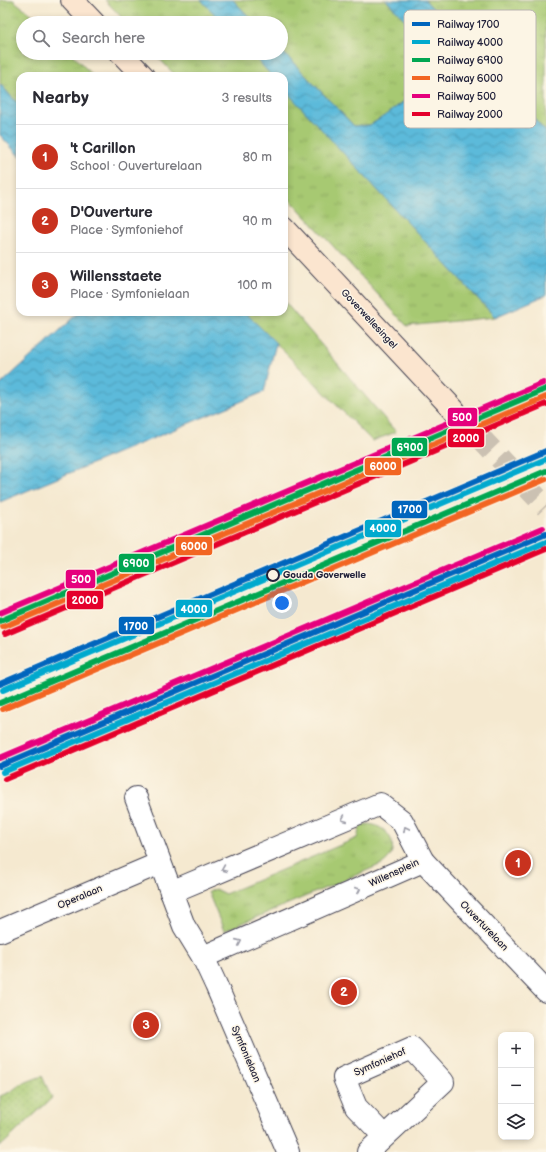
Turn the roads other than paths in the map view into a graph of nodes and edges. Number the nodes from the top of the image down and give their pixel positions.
1 (72, 0) edge
2 (87, 16) edge
3 (128, 60) edge
4 (139, 72) edge
5 (288, 232) edge
6 (454, 410) tunnel mouth
7 (136, 798) dead end
8 (422, 861) junction
9 (160, 863) junction
10 (171, 892) junction
11 (0, 931) edge
12 (203, 957) junction
13 (546, 991) edge
14 (384, 1136) dead end
15 (288, 1152) edge
16 (368, 1152) edge

1 - 2 main road
3 - 4 main road
5 - 6 main road, Goverwellesingel
7 - 9 street
8 -> 10 street, Willensplein
12 -> 8 street, Willensplein
8 - 13 street, Ouverturelaan
9 - 10 street
9 - 11 street, Operalaan
10 - 12 street
12 - 15 street, Symfonielaan
14 - 16 street

